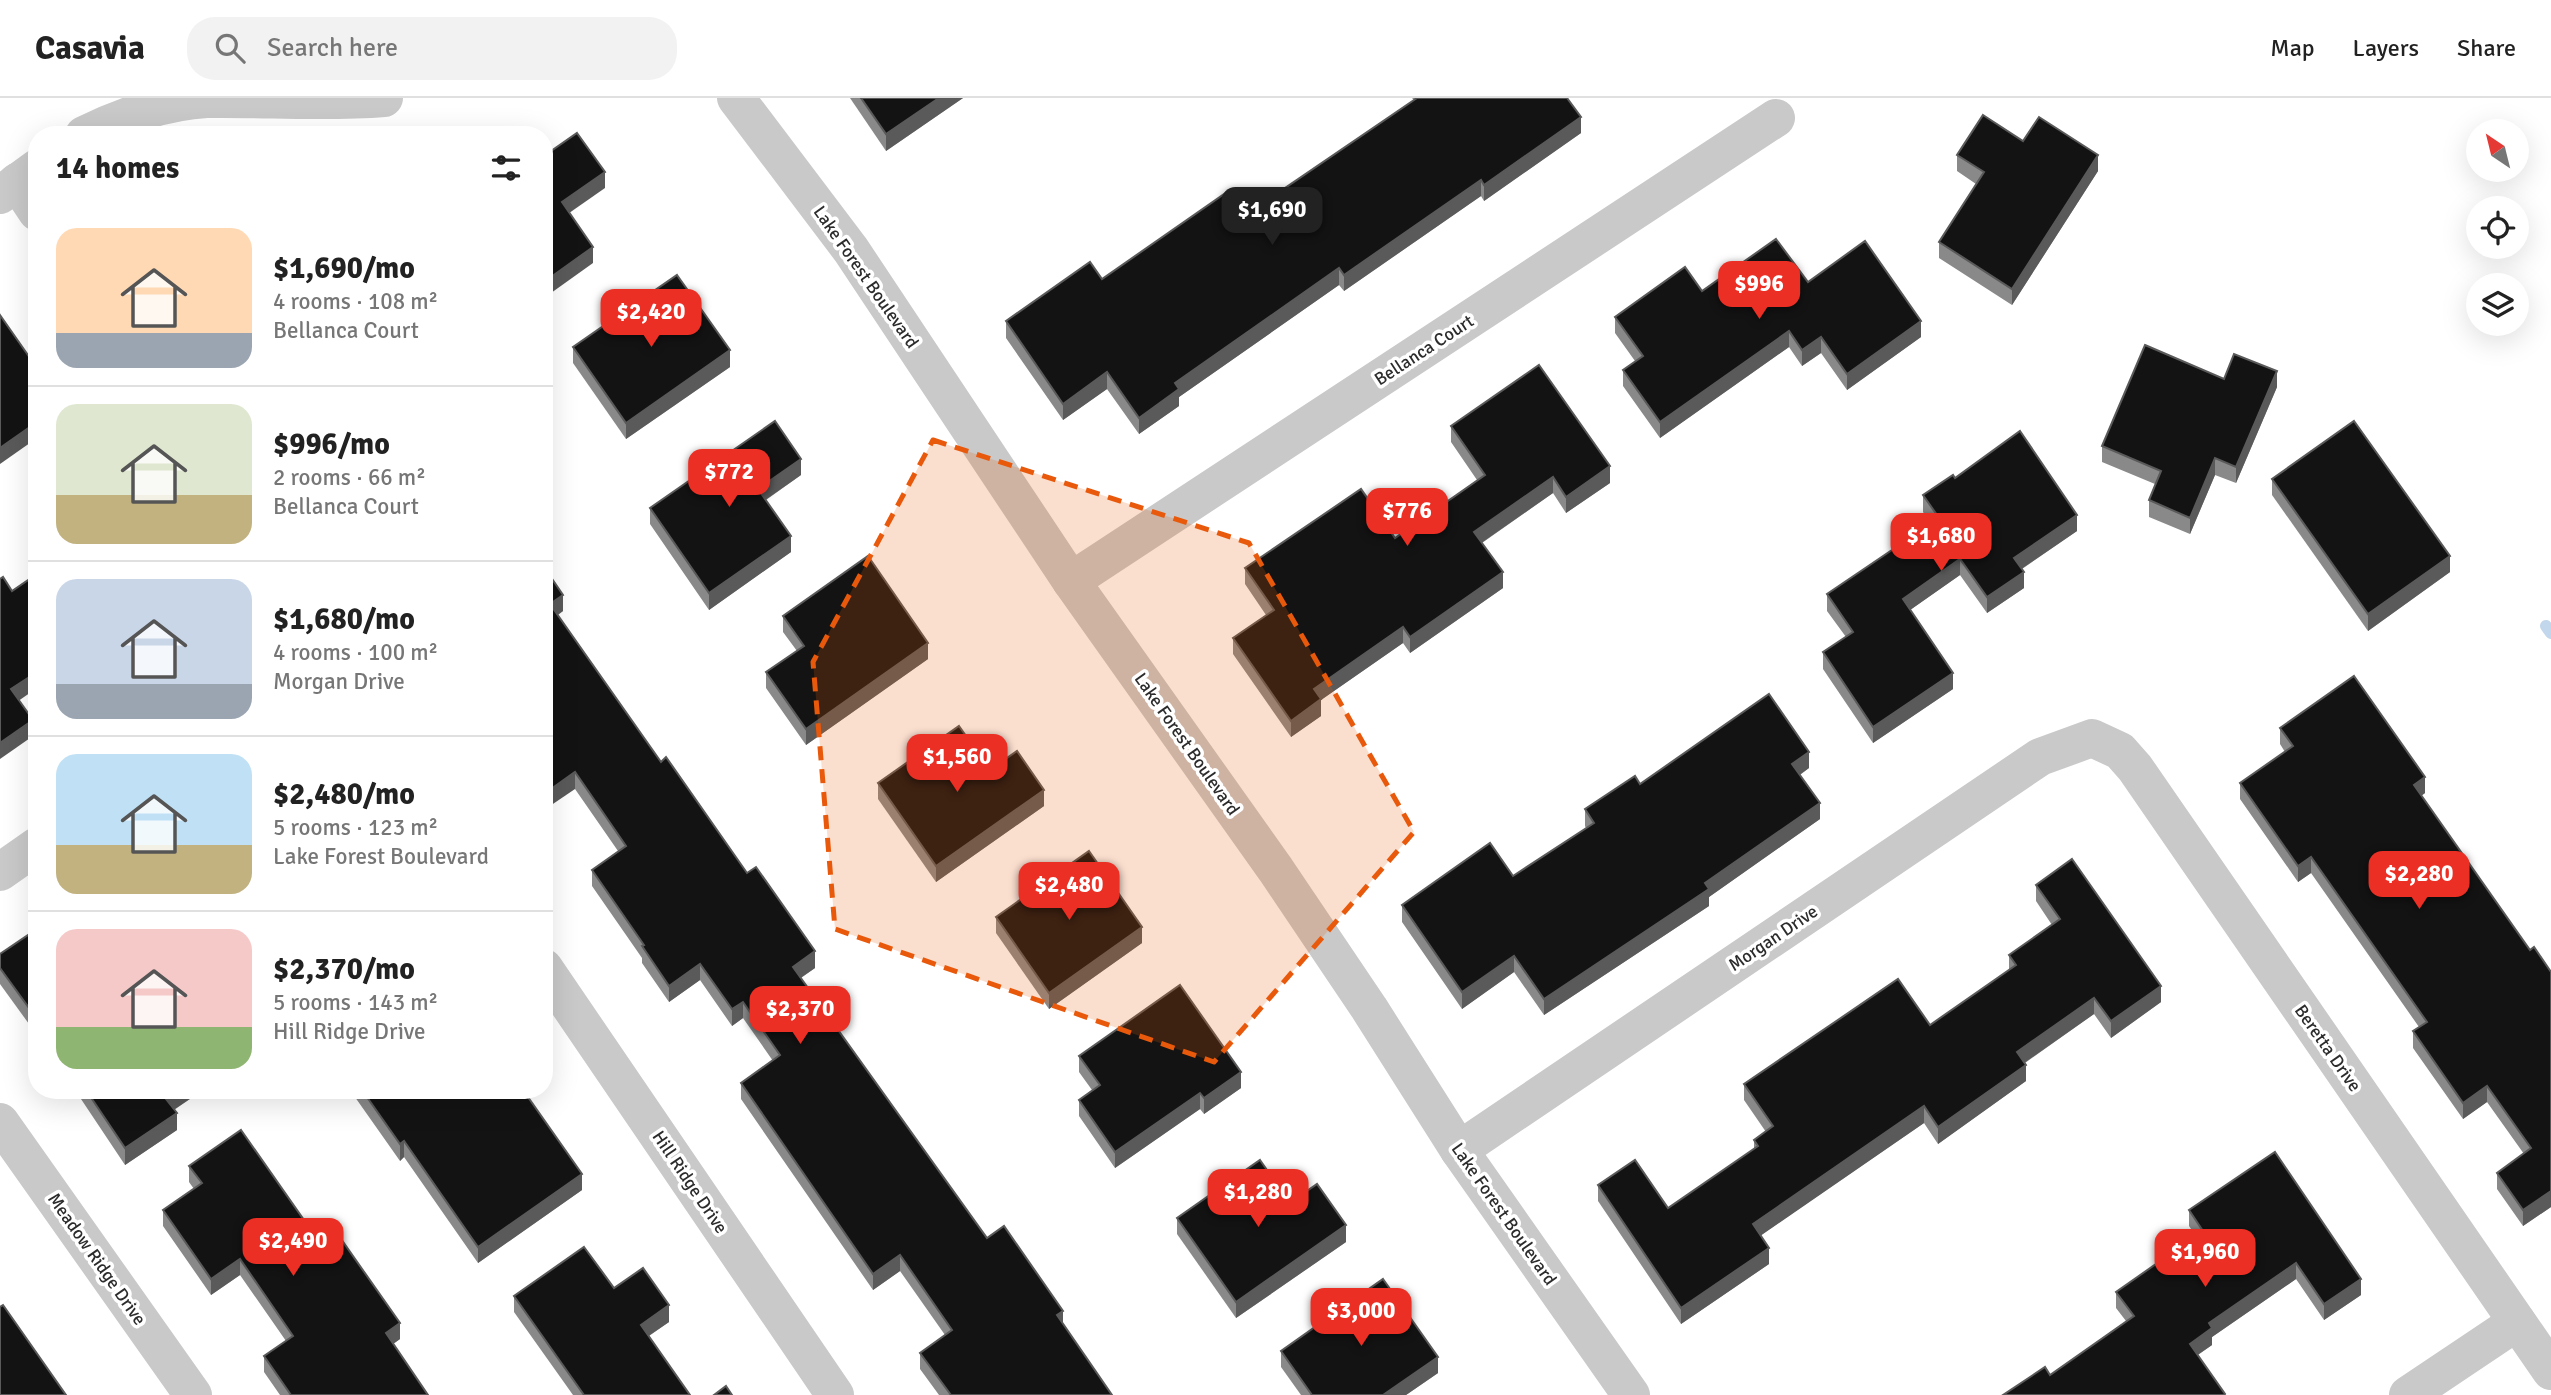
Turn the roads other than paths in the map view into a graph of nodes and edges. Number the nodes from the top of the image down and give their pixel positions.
1 (384, 98) edge
2 (736, 98) edge
3 (1776, 118) dead end
4 (108, 126) edge
5 (1071, 581) junction
6 (2092, 738) joint
7 (28, 852) edge
8 (0, 872) edge
9 (553, 981) edge
10 (0, 1122) edge
11 (1459, 1150) junction
12 (2517, 1322) junction
13 (2551, 1371) edge
14 (193, 1395) edge
15 (835, 1395) edge
16 (1631, 1395) edge
17 (2408, 1395) edge

1 - 4 street
2 - 5 street, Lake Forest Boulevard
3 - 5 street, Bellanca Court
5 - 11 street, Lake Forest Boulevard
6 - 11 street, Morgan Drive
6 - 12 street, Beretta Drive
7 - 8 street
9 - 15 street, Hill Ridge Drive
10 - 14 street, Meadow Ridge Drive
11 - 16 street, Lake Forest Boulevard
12 - 13 street, Beretta Drive
12 - 17 street

